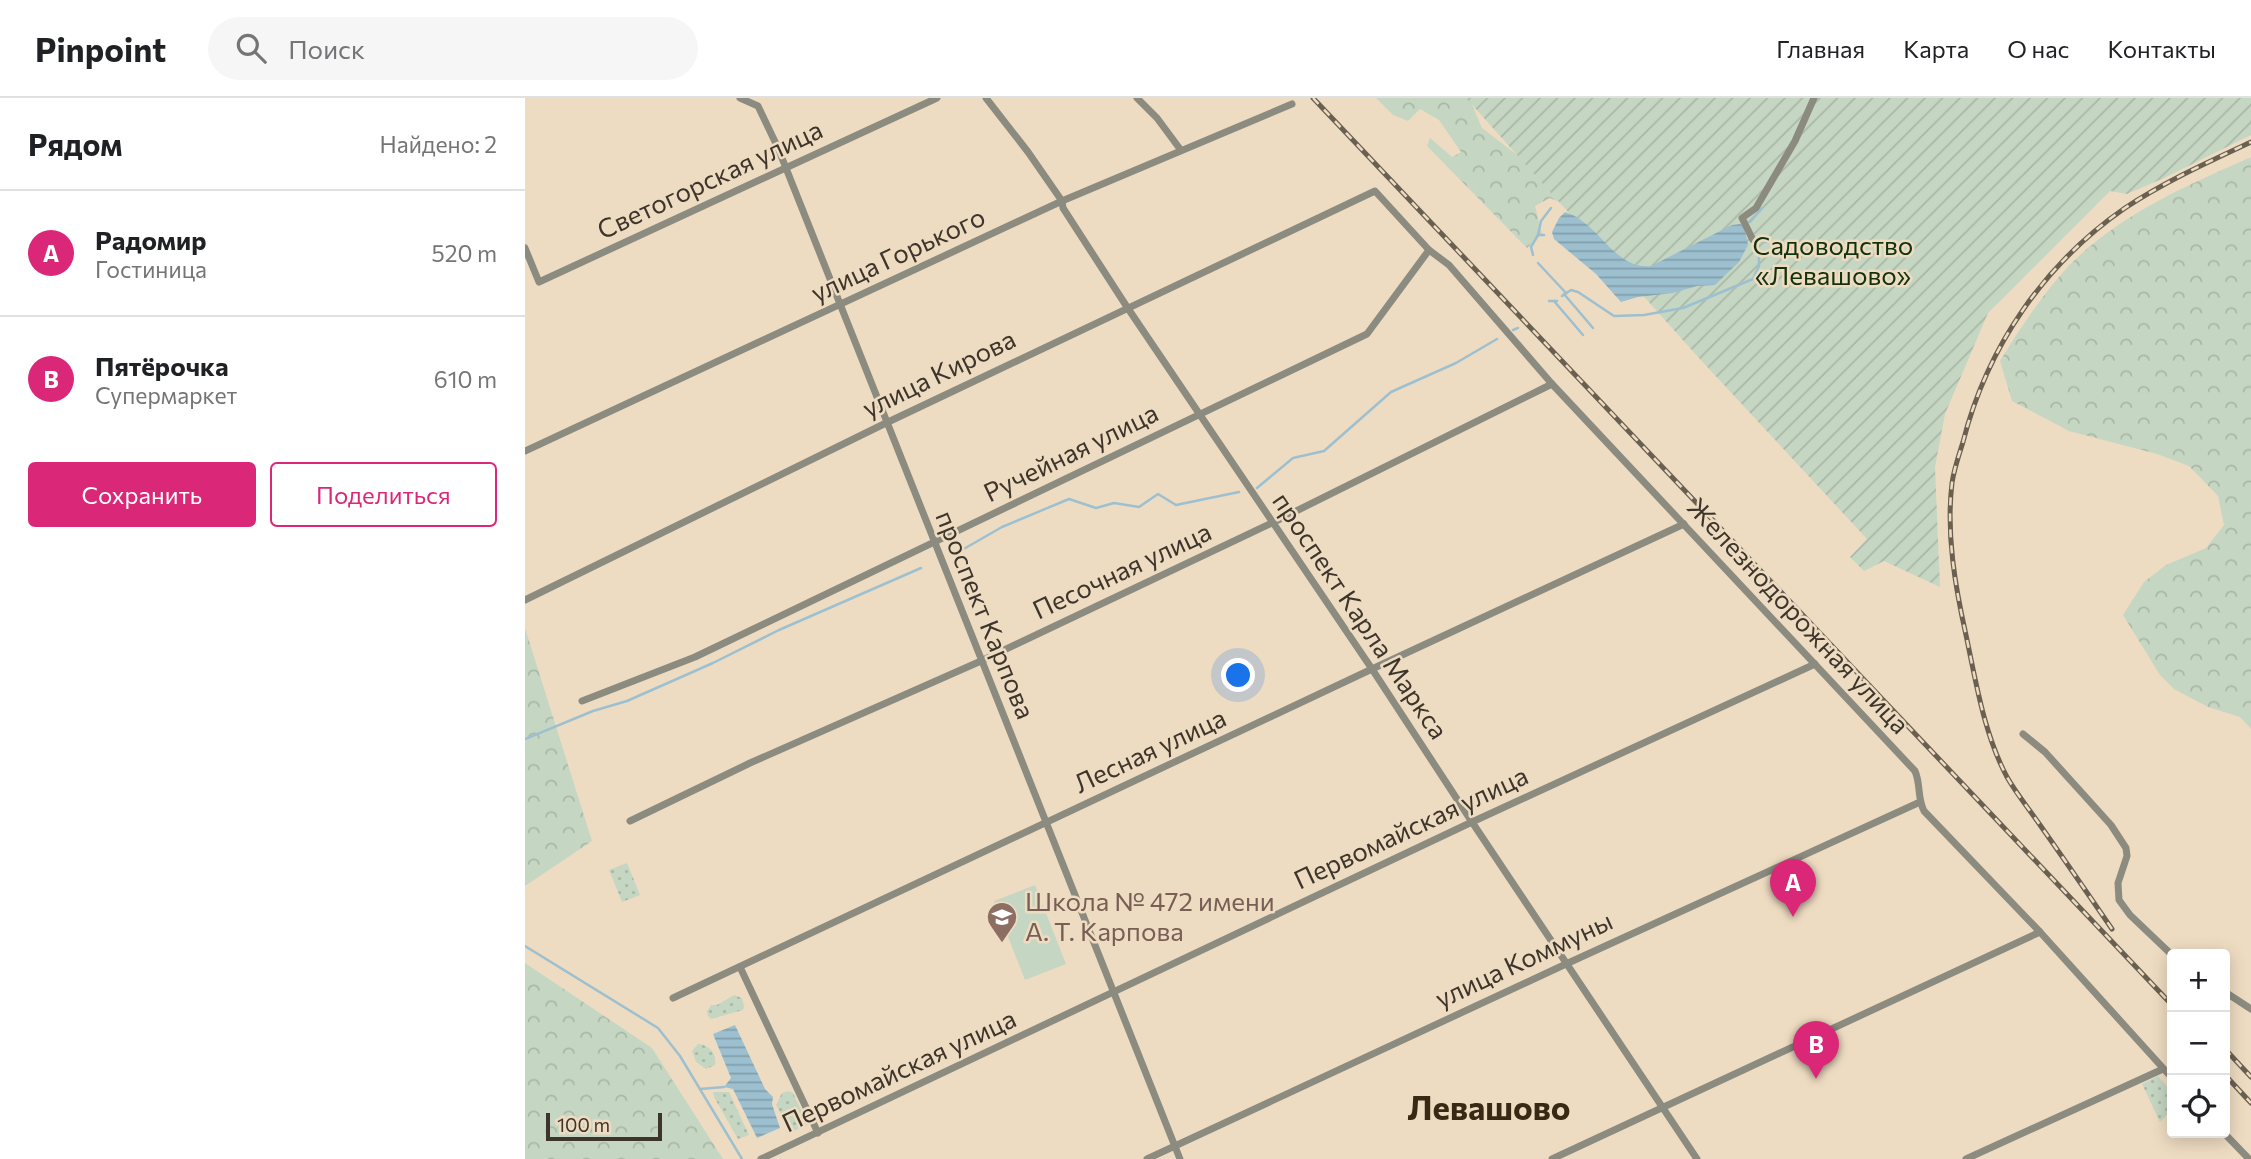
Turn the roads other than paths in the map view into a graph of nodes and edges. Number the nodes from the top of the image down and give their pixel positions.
1 (740, 98) edge
2 (937, 98) edge
3 (986, 98) edge
4 (1137, 98) edge
5 (1814, 98) edge
6 (759, 102) edge
7 (1292, 104) dead end
8 (1180, 149) junction
9 (786, 168) junction
10 (1374, 191) joint
11 (1062, 201) junction
12 (1753, 240) dead end
13 (525, 248) edge
14 (1429, 250) junction
15 (840, 306) junction
16 (1127, 307) junction
17 (1552, 384) junction
18 (1200, 413) junction
19 (886, 423) junction
20 (525, 451) edge
21 (1272, 523) junction
22 (1684, 524) junction
23 (935, 543) junction
24 (525, 600) edge
25 (981, 661) junction
26 (1815, 664) junction
27 (1372, 668) junction
28 (582, 701) dead end
29 (2023, 734) dead end
30 (1920, 802) junction
31 (630, 821) dead end
32 (1472, 822) junction
33 (1045, 824) junction
34 (2041, 932) junction
35 (2167, 950) edge
36 (1566, 964) junction
37 (740, 967) junction
38 (1114, 992) junction
39 (2230, 995) edge
40 (673, 998) dead end
41 (2251, 1009) edge
42 (2163, 1069) junction
43 (2169, 1075) edge
44 (1662, 1107) junction
45 (818, 1133) junction
46 (2229, 1138) edge
47 (1175, 1146) junction
48 (761, 1159) edge
49 (1147, 1159) edge
50 (1180, 1159) edge
51 (1552, 1159) edge
52 (1697, 1159) edge
53 (1966, 1159) edge
54 (2249, 1159) edge

1 - 6 street, проспект Карпова
2 - 9 street, Светогорская улица
3 - 11 street, проспект Карла Маркса
4 - 8 street
5 - 12 street
6 - 9 street, проспект Карпова
7 - 8 street, улица Горького
8 - 11 street, улица Горького
9 - 13 street, Светогорская улица
9 - 15 street, проспект Карпова
10 - 14 street, Железнодорожная улица
10 - 16 street, улица Кирова
11 - 15 street, улица Горького
11 - 16 street, проспект Карла Маркса
14 - 17 street, Железнодорожная улица
14 - 18 street, Ручейная улица
15 - 19 street, проспект Карпова
15 - 20 street, улица Горького
16 - 18 street, проспект Карла Маркса
16 - 19 street, улица Кирова
17 - 21 street, Песочная улица
17 - 22 street, Железнодорожная улица
18 - 21 street, проспект Карла Маркса
18 - 23 street, Ручейная улица
19 - 23 street, проспект Карпова
19 - 24 street, улица Кирова
21 - 25 street, Песочная улица
21 - 27 street, проспект Карла Маркса
22 - 26 street, Железнодорожная улица
22 - 27 street, Лесная улица
23 - 25 street, проспект Карпова
23 - 28 street, Ручейная улица
25 - 31 street, Песочная улица
25 - 33 street, проспект Карпова
26 - 30 street, Железнодорожная улица
26 - 32 street, Первомайская улица
27 - 32 street, проспект Карла Маркса
27 - 33 street, Лесная улица
29 - 35 street
30 - 34 street, Железнодорожная улица
30 - 36 street, улица Коммуны
32 - 36 street, проспект Карла Маркса
32 - 38 street, Первомайская улица
33 - 37 street, Лесная улица
33 - 38 street, проспект Карпова
34 - 42 street, Железнодорожная улица
34 - 44 street
36 - 44 street, проспект Карла Маркса
36 - 47 street, улица Коммуны
37 - 40 street, Лесная улица
37 - 45 street
38 - 45 street, Первомайская улица
38 - 47 street, проспект Карпова
39 - 41 street
42 - 43 street, Железнодорожная улица
42 - 53 street
44 - 51 street
44 - 52 street, проспект Карла Маркса
45 - 48 street, Первомайская улица
46 - 54 street
47 - 49 street, улица Коммуны
47 - 50 street, проспект Карпова

